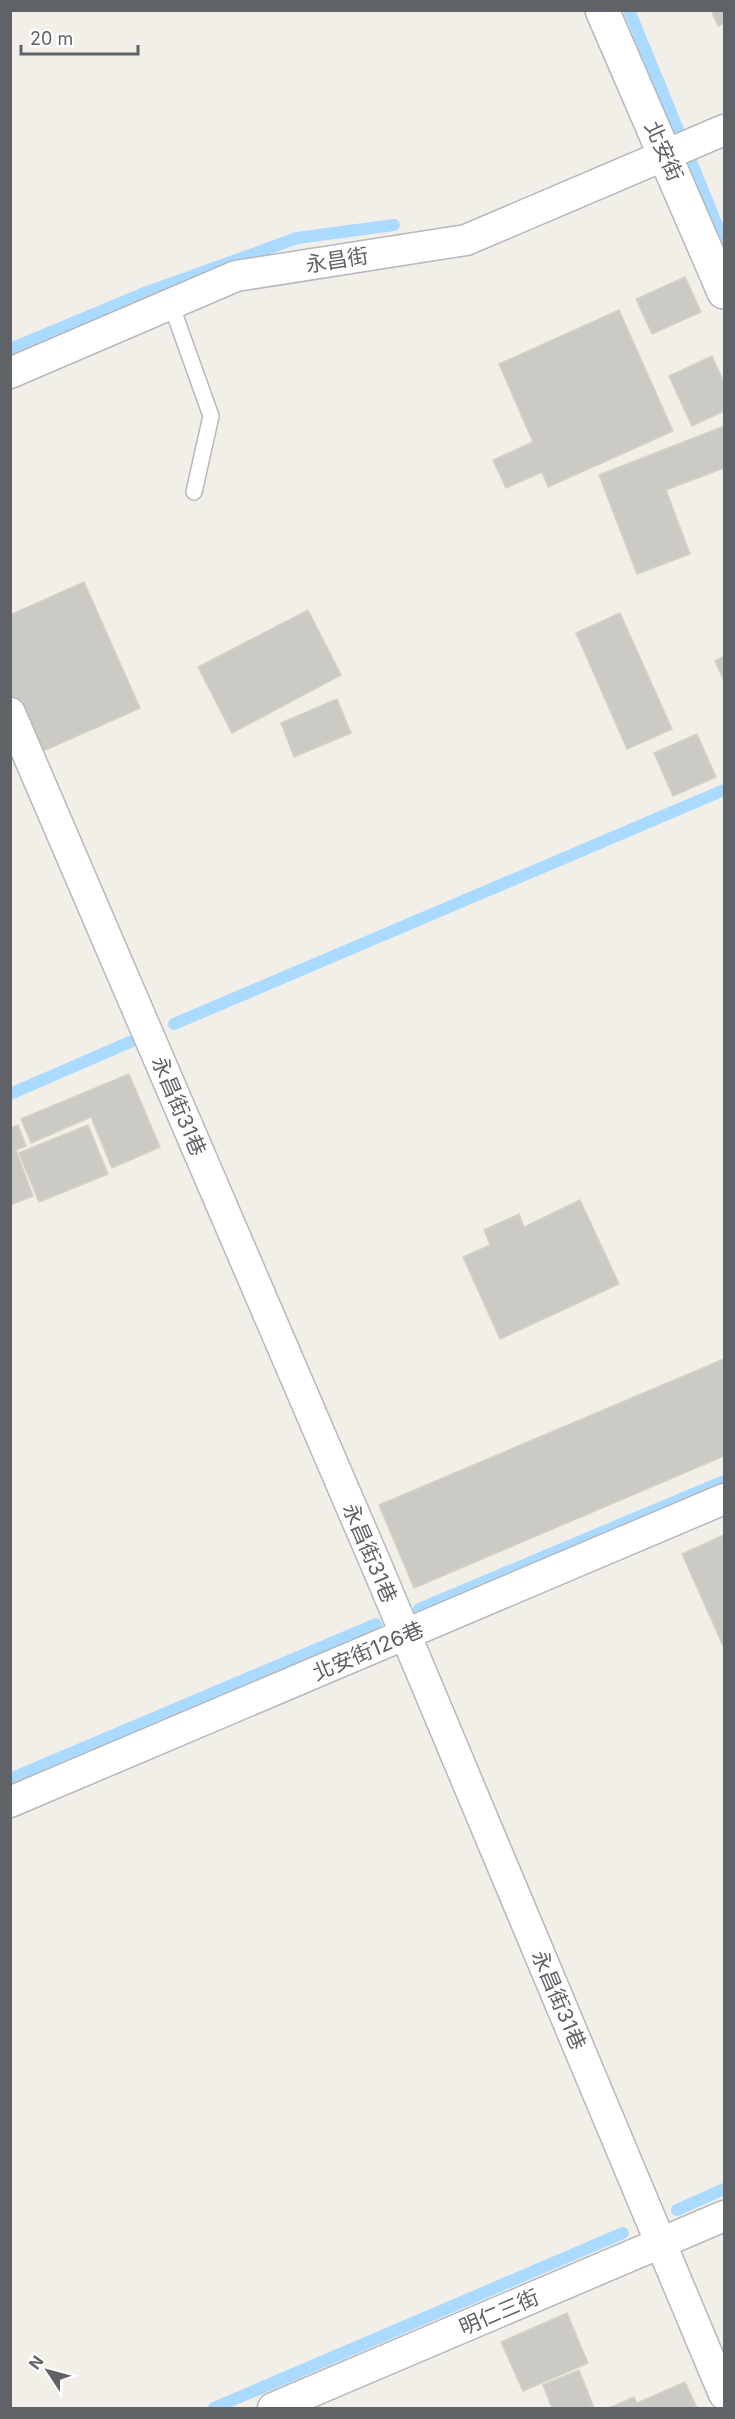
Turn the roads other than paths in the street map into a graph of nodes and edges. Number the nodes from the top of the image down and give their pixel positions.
1 (602, 10) edge
2 (724, 130) edge
3 (666, 156) junction
4 (724, 292) edge
5 (171, 304) junction
6 (10, 374) edge
7 (194, 492) dead end
8 (10, 713) edge
9 (724, 1499) edge
10 (404, 1636) junction
11 (10, 1802) edge
12 (724, 2216) edge
13 (662, 2243) junction
14 (724, 2394) edge
15 (273, 2409) edge

1 - 3 street, 北安街
2 - 3 street, 永昌街
3 - 4 street, 北安街
3 - 5 street, 永昌街
5 - 6 street, 永昌街
5 - 7 lane
8 - 10 street, 永昌街31巷
9 - 10 street, 北安街126巷
10 - 11 street, 北安街126巷
10 - 13 street, 永昌街31巷
12 - 13 street, 明仁三街
13 - 14 street, 永昌街31巷
13 - 15 street, 明仁三街

